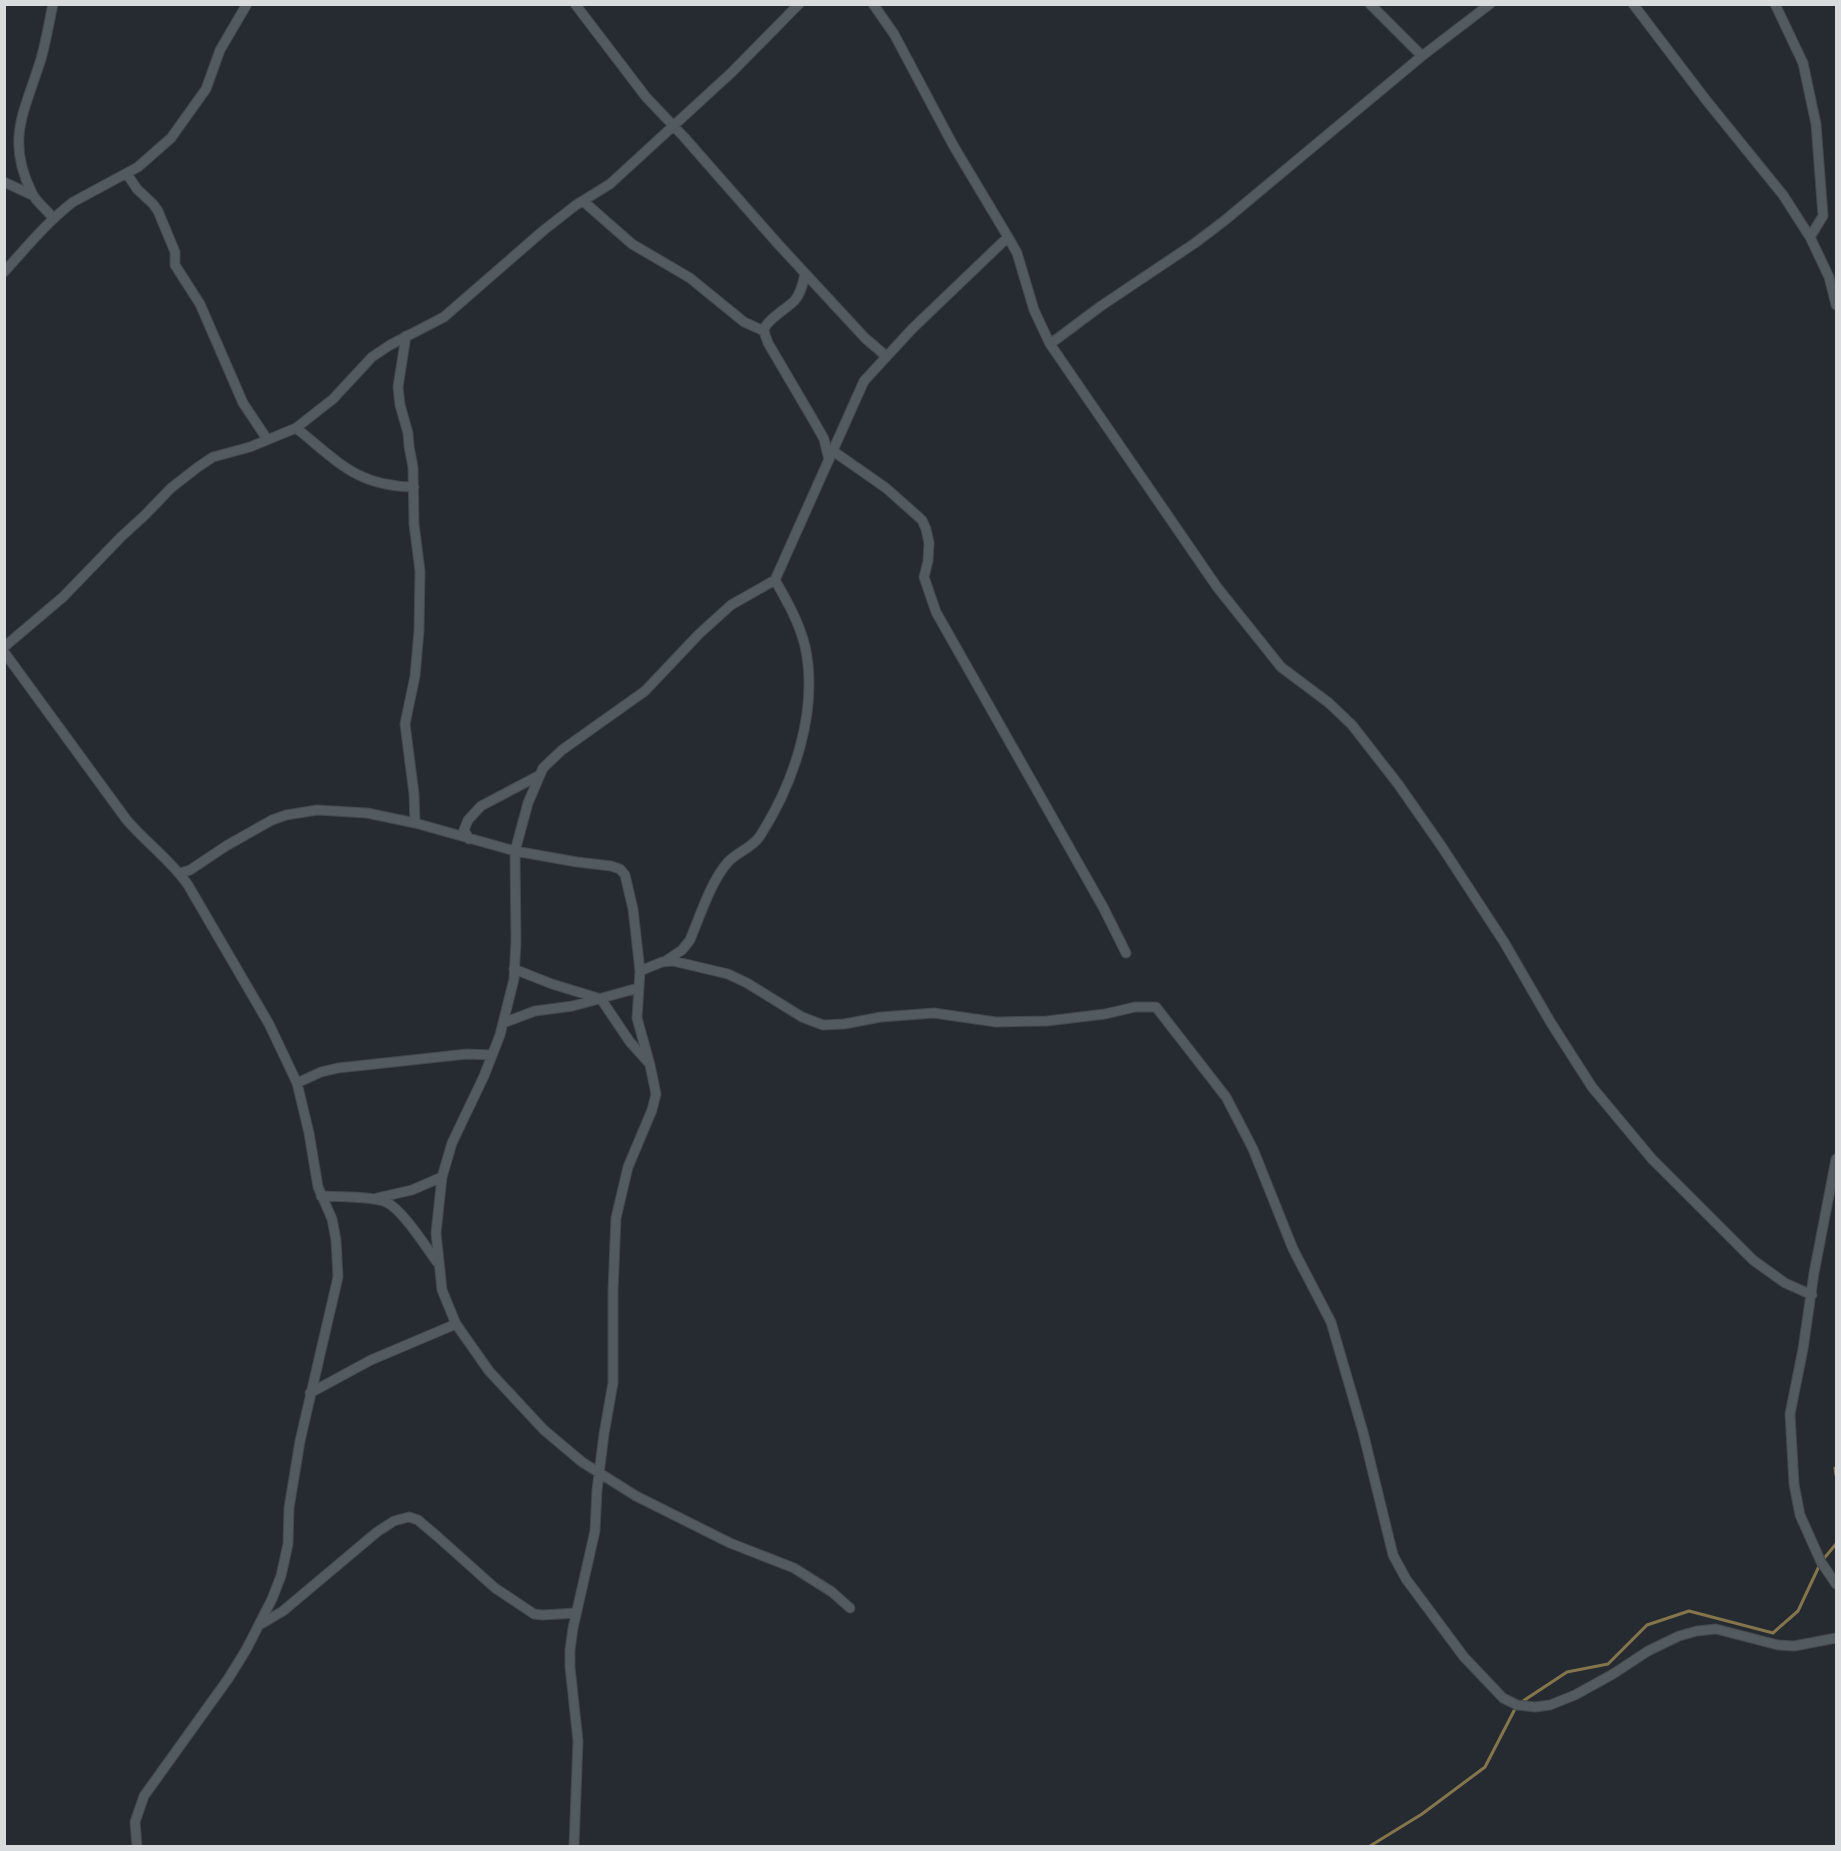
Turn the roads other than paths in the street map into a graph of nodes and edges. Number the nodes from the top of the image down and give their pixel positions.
1 (52, 4) edge
2 (247, 4) edge
3 (575, 4) edge
4 (799, 4) edge
5 (873, 4) edge
6 (1370, 4) edge
7 (1490, 4) edge
8 (1633, 4) edge
9 (1775, 4) edge
10 (1422, 56) junction
11 (674, 126) junction
12 (127, 174) junction
13 (4, 182) edge
14 (33, 195) junction
15 (583, 201) junction
16 (53, 218) junction
17 (1008, 237) junction
18 (1810, 237) junction
19 (4, 272) edge
20 (805, 274) junction
21 (1836, 305) edge
22 (764, 332) junction
23 (406, 336) junction
24 (1050, 344) junction
25 (886, 356) junction
26 (296, 428) junction
27 (267, 439) junction
28 (831, 455) junction
29 (414, 487) junction
30 (775, 580) junction
31 (4, 647) edge
32 (4, 652) edge
33 (538, 776) junction
34 (415, 823) junction
35 (469, 839) junction
36 (515, 851) junction
37 (180, 873) junction
38 (1126, 953) dead end
39 (662, 962) junction
40 (514, 969) junction
41 (640, 971) junction
42 (638, 988) junction
43 (601, 999) junction
44 (503, 1023) junction
45 (492, 1055) junction
46 (650, 1065) junction
47 (297, 1083) junction
48 (1836, 1159) edge
49 (442, 1177) junction
50 (321, 1196) junction
51 (375, 1199) junction
52 (438, 1264) junction
53 (1812, 1295) junction
54 (456, 1324) junction
55 (310, 1393) junction
56 (600, 1474) junction
57 (1836, 1584) edge
58 (850, 1608) dead end
59 (576, 1613) junction
60 (261, 1624) junction
61 (1836, 1638) edge
62 (137, 1846) edge
63 (574, 1846) edge

1 - 14 street
2 - 12 street
3 - 11 street
4 - 11 street
5 - 17 street
6 - 10 street
7 - 10 street
8 - 18 street
9 - 18 street
10 - 24 street
11 - 15 street
11 - 20 street
12 - 16 street
12 - 27 street
13 - 14 street
14 - 16 street
15 - 22 street
15 - 23 street
16 - 19 street
17 - 24 street
17 - 25 street
18 - 21 street
20 - 22 street
20 - 25 street
22 - 28 street
23 - 26 street
23 - 29 street
24 - 53 street
25 - 28 street
26 - 27 street
26 - 29 street
27 - 31 street
28 - 30 street
28 - 38 street
29 - 34 street
30 - 33 street
30 - 39 street
32 - 37 street
33 - 35 street
33 - 36 street
34 - 35 street
34 - 37 street
35 - 36 street
36 - 40 street
36 - 41 street
37 - 47 street
39 - 41 street
39 - 61 street
40 - 43 street
40 - 44 street
41 - 42 street
42 - 43 street
42 - 46 street
43 - 44 street
43 - 46 street
44 - 45 street
45 - 47 street
45 - 49 street
46 - 56 street
47 - 50 street
48 - 53 street
49 - 51 street
49 - 52 street
50 - 51 street
50 - 55 street
51 - 52 street
52 - 54 street
53 - 57 street
54 - 55 street
54 - 56 street
55 - 60 street
56 - 58 street
56 - 59 street
59 - 60 street
59 - 63 street
60 - 62 street

